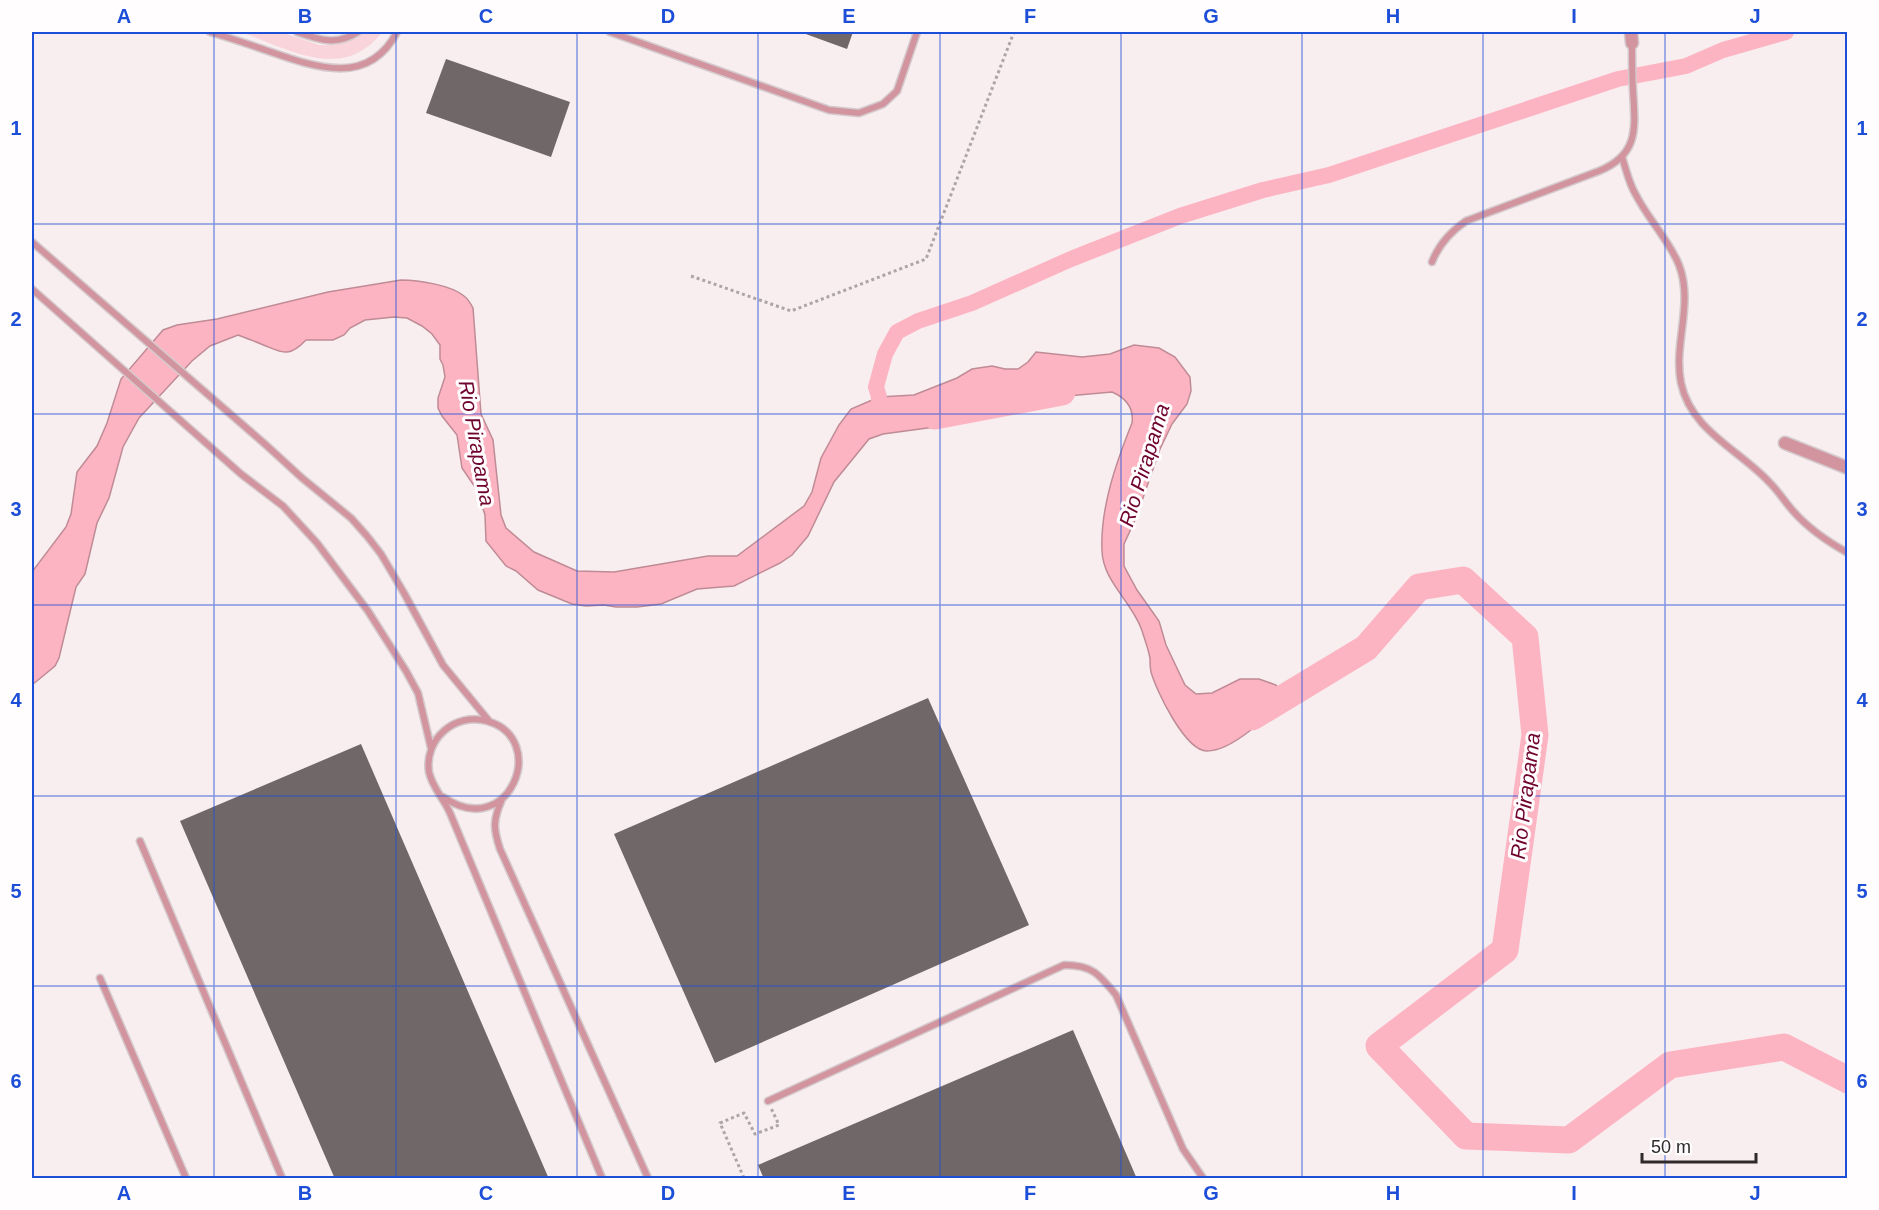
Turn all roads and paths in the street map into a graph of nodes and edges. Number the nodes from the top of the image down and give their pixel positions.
1 (210, 32) edge
2 (297, 32) edge
3 (357, 32) edge
4 (397, 32) edge
5 (610, 32) edge
6 (916, 32) edge
7 (1014, 32) edge
8 (1631, 37) edge
9 (1622, 157) junction
10 (32, 242) edge
11 (1432, 262) dead end
12 (691, 276) dead end
13 (32, 289) edge
14 (1785, 443) dead end
15 (1848, 468) edge
16 (1848, 553) edge
17 (489, 721) junction
18 (431, 748) junction
19 (443, 797) junction
20 (502, 799) junction
21 (140, 841) dead end
22 (100, 978) dead end
23 (768, 1101) joint
24 (186, 1179) edge
25 (282, 1179) edge
26 (602, 1179) edge
27 (648, 1179) edge
28 (744, 1179) edge
29 (1203, 1179) edge

1 - 4 lane
2 - 3 lane
5 - 6 lane
7 - 12 path
8 - 9 lane
9 - 11 lane
9 - 16 lane
10 - 17 lane
13 - 18 lane
14 - 15 street
17 - 18 lane
17 - 20 lane
18 - 19 lane
19 - 20 lane
19 - 26 lane
20 - 27 lane
21 - 25 lane
22 - 24 lane
23 - 28 path
23 - 29 lane

